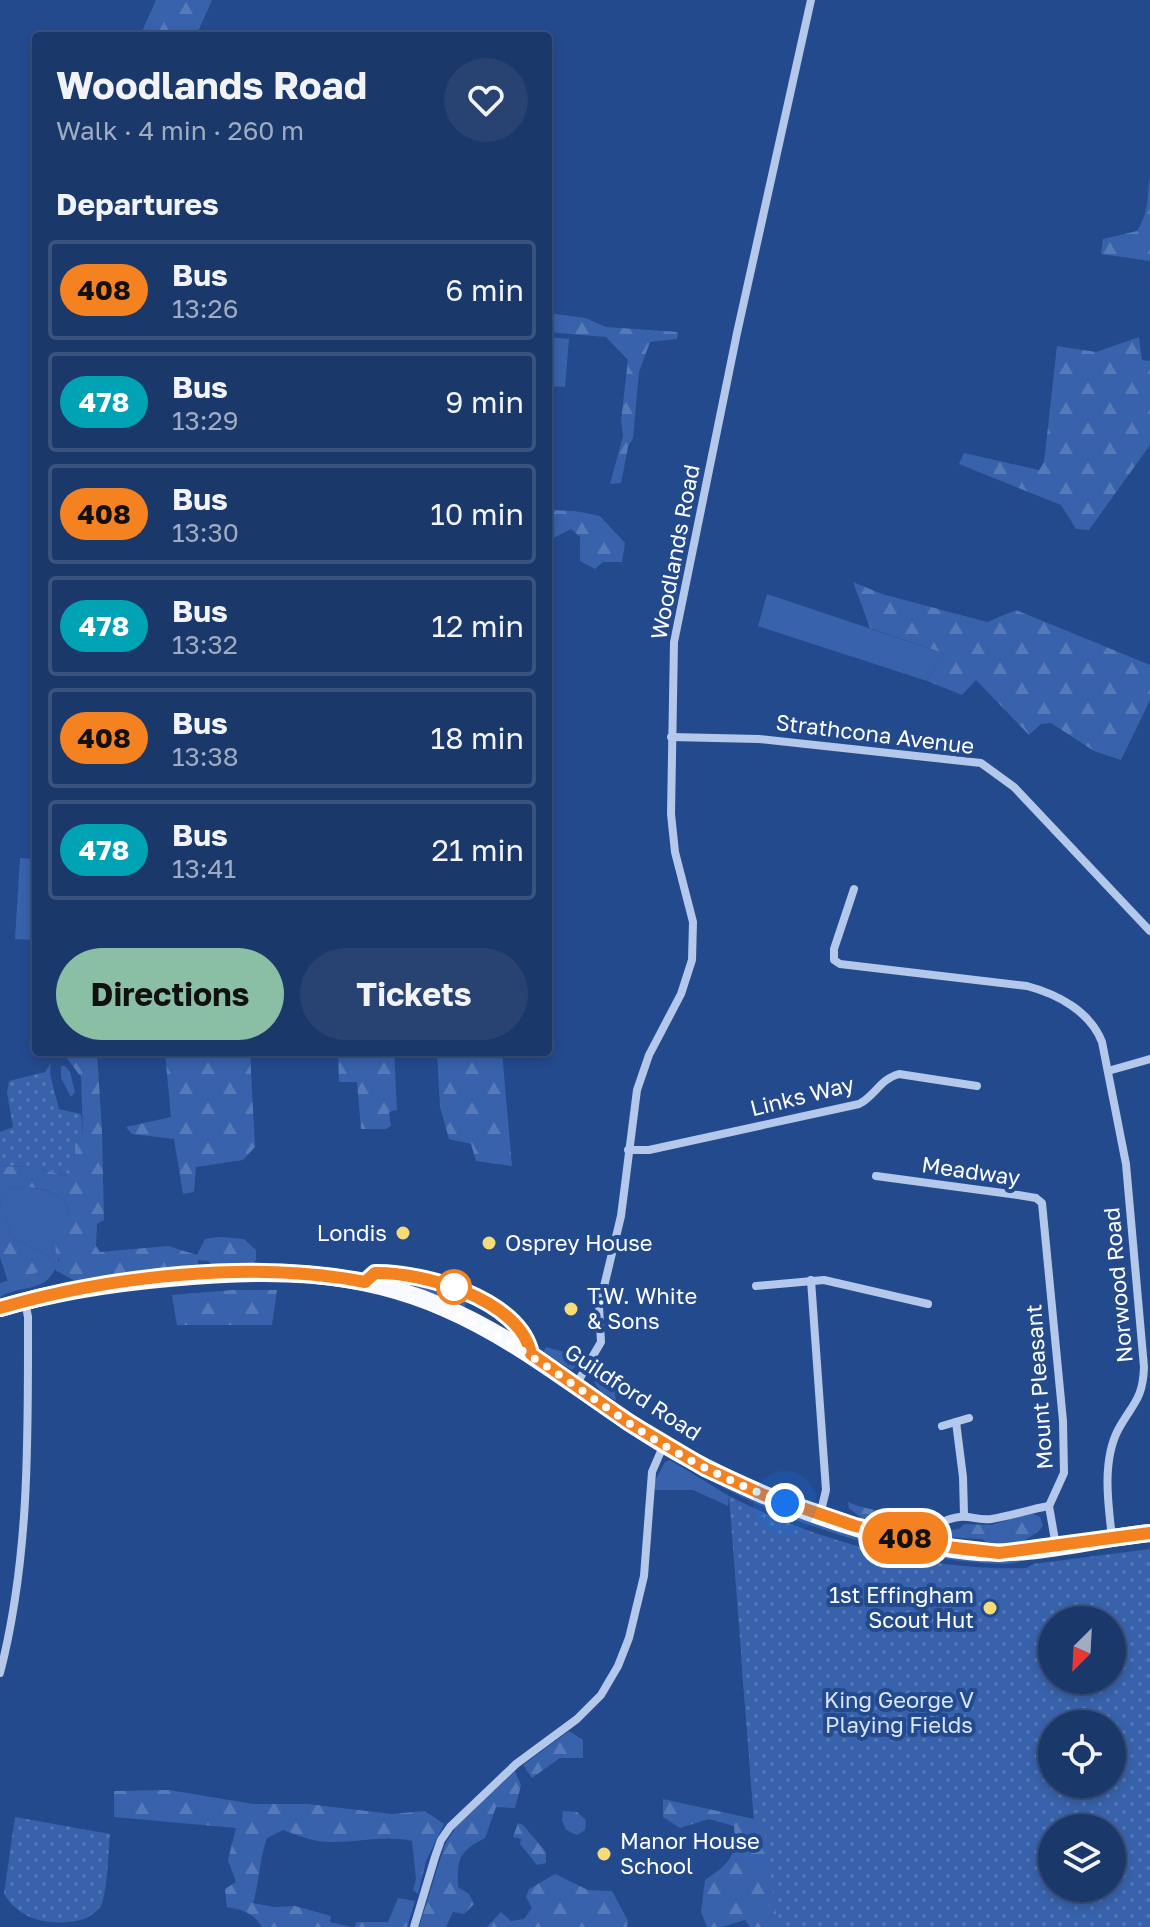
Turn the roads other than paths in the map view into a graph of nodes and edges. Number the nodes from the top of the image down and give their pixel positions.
1 (811, 0) edge
2 (671, 737) junction
3 (854, 889) dead end
4 (1150, 931) edge
5 (1150, 1059) edge
6 (1108, 1071) junction
7 (977, 1086) dead end
8 (628, 1150) junction
9 (876, 1176) dead end
10 (1044, 1220) joint
11 (811, 1280) junction
12 (756, 1286) dead end
13 (25, 1301) junction
14 (928, 1304) dead end
15 (0, 1308) edge
16 (1147, 1367) edge
17 (576, 1385) junction
18 (969, 1418) dead end
19 (956, 1422) junction
20 (942, 1426) dead end
21 (664, 1444) junction
22 (1049, 1506) junction
23 (964, 1514) junction
24 (820, 1515) junction
25 (947, 1520) dead end
26 (1150, 1533) edge
27 (1112, 1538) junction
28 (1056, 1546) junction
29 (0, 1673) edge
30 (414, 1927) edge

1 - 2 street, Woodlands Road
2 - 4 street, Strathcona Avenue
2 - 8 street, Woodlands Road
3 - 6 street, Norwood Road
5 - 6 street
6 - 16 street, Norwood Road
7 - 8 street, Links Way
8 - 17 street, Woodlands Road
9 - 10 street, Meadway
10 - 22 street, Mount Pleasant
11 - 12 street
11 - 14 street
11 - 24 street
13 - 15 main road, Guildford Road
13 - 17 main road, Guildford Road
13 - 29 street
16 - 27 street, Norwood Road
17 - 21 main road, Guildford Road
18 - 19 street
19 - 20 street
19 - 23 street
21 - 24 main road, Guildford Road
21 - 30 street
22 - 23 street
22 - 28 street
23 - 25 street
24 - 28 main road, Guildford Road
26 - 27 main road, Guildford Road
27 - 28 main road, Guildford Road

